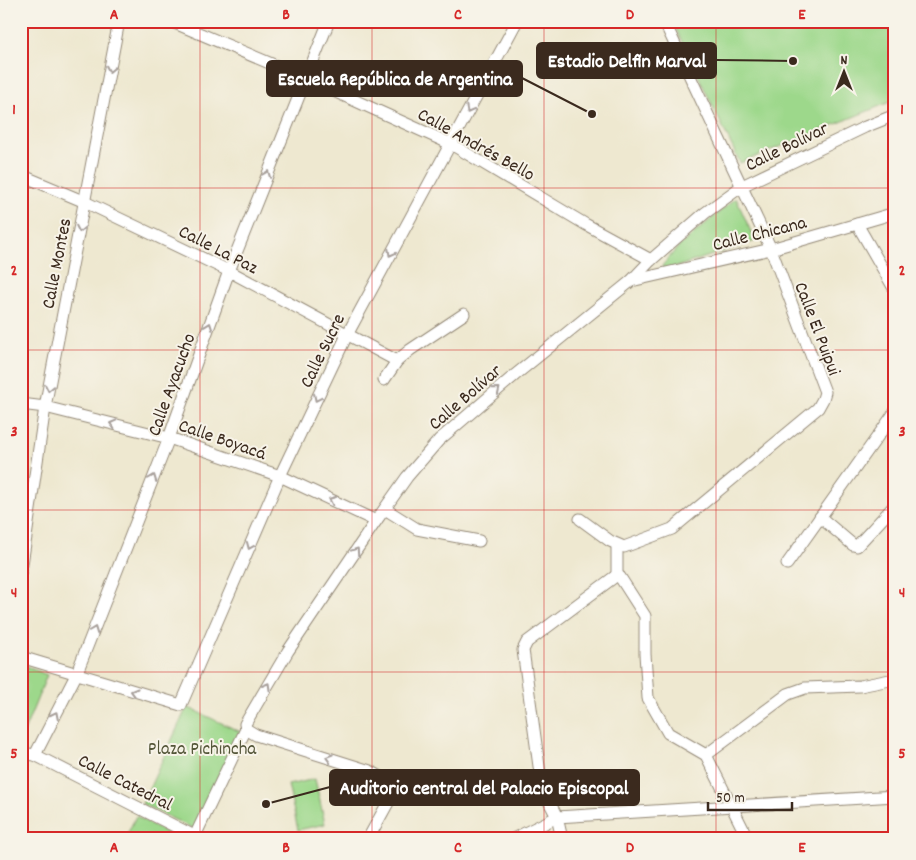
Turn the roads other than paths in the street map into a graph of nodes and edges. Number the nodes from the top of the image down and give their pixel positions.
1 (119, 21) edge
2 (170, 21) edge
3 (329, 21) edge
4 (517, 21) edge
5 (664, 21) edge
6 (305, 78) junction
7 (895, 115) edge
8 (451, 144) junction
9 (21, 175) edge
10 (742, 186) junction
11 (85, 202) junction
12 (895, 214) edge
13 (857, 224) junction
14 (770, 248) junction
15 (651, 260) junction
16 (229, 271) junction
17 (631, 281) junction
18 (895, 290) edge
19 (464, 314) dead end
20 (347, 335) junction
21 (397, 361) junction
22 (384, 380) dead end
23 (21, 404) edge
24 (45, 407) junction
25 (895, 412) edge
26 (169, 438) junction
27 (280, 476) junction
28 (895, 505) edge
29 (384, 509) junction
30 (820, 517) junction
31 (580, 519) dead end
32 (376, 521) junction
33 (479, 541) dead end
34 (617, 545) junction
35 (787, 564) dead end
36 (21, 571) edge
37 (616, 575) junction
38 (21, 657) edge
39 (76, 675) junction
40 (895, 679) edge
41 (246, 729) junction
42 (21, 753) edge
43 (35, 755) junction
44 (706, 755) junction
45 (390, 782) junction
46 (542, 788) junction
47 (895, 796) edge
48 (730, 806) junction
49 (557, 816) junction
50 (197, 837) edge
51 (368, 839) edge
52 (513, 839) edge
53 (562, 839) edge
54 (748, 839) edge

1 -> 11 street, Calle Montes
2 - 6 street, Calle Andrés Bello
3 - 6 street, Calle Ayacucho
4 -> 8 street, Calle Sucre
5 - 10 street, Calle El Puipui
6 - 8 street, Calle Andrés Bello
16 -> 6 street, Calle Ayacucho
7 - 10 street, Calle Bolívar
8 - 15 street, Calle Andrés Bello
8 -> 20 street, Calle Sucre
9 - 11 street, Calle La Paz
10 - 14 street, Calle El Puipui
10 - 15 street, Calle Bolívar
11 - 16 street, Calle La Paz
11 -> 24 street, Calle Montes
12 - 13 street, Calle Chicana
13 - 14 street, Calle Chicana
13 - 18 street
14 - 17 street, Calle Chicana
14 - 34 street, Calle El Puipui
15 - 17 street, Calle Bolívar
16 - 20 street, Calle La Paz
26 -> 16 street, Calle Ayacucho
29 -> 17 street, Calle Bolívar
19 - 21 street
20 - 21 street, Calle La Paz
20 -> 27 street, Calle Sucre
21 - 22 street
23 - 24 street, Calle Boyacá
26 -> 24 street, Calle Boyacá
24 - 36 street, Calle Montes
25 - 30 street
26 - 27 street, Calle Boyacá
39 -> 26 street, Calle Ayacucho
32 -> 27 street, Calle Boyacá
27 -> 39 street, Calle Sucre
28 - 30 street
29 - 32 street, Calle Bolívar
29 - 33 street
30 - 35 street
31 - 34 street
41 -> 32 street, Calle Bolívar
34 - 37 street
37 - 44 street
37 - 46 street
38 - 39 street
43 -> 39 street, Calle Ayacucho
40 - 44 street
45 -> 41 street
41 - 50 street, Calle Bolívar
42 - 43 street, Calle Catedral
43 - 50 street, Calle Catedral
44 - 48 street
45 - 46 street
45 - 51 street
46 - 49 street
47 - 48 street
48 - 49 street
48 - 54 street
49 - 52 street
49 - 53 street

